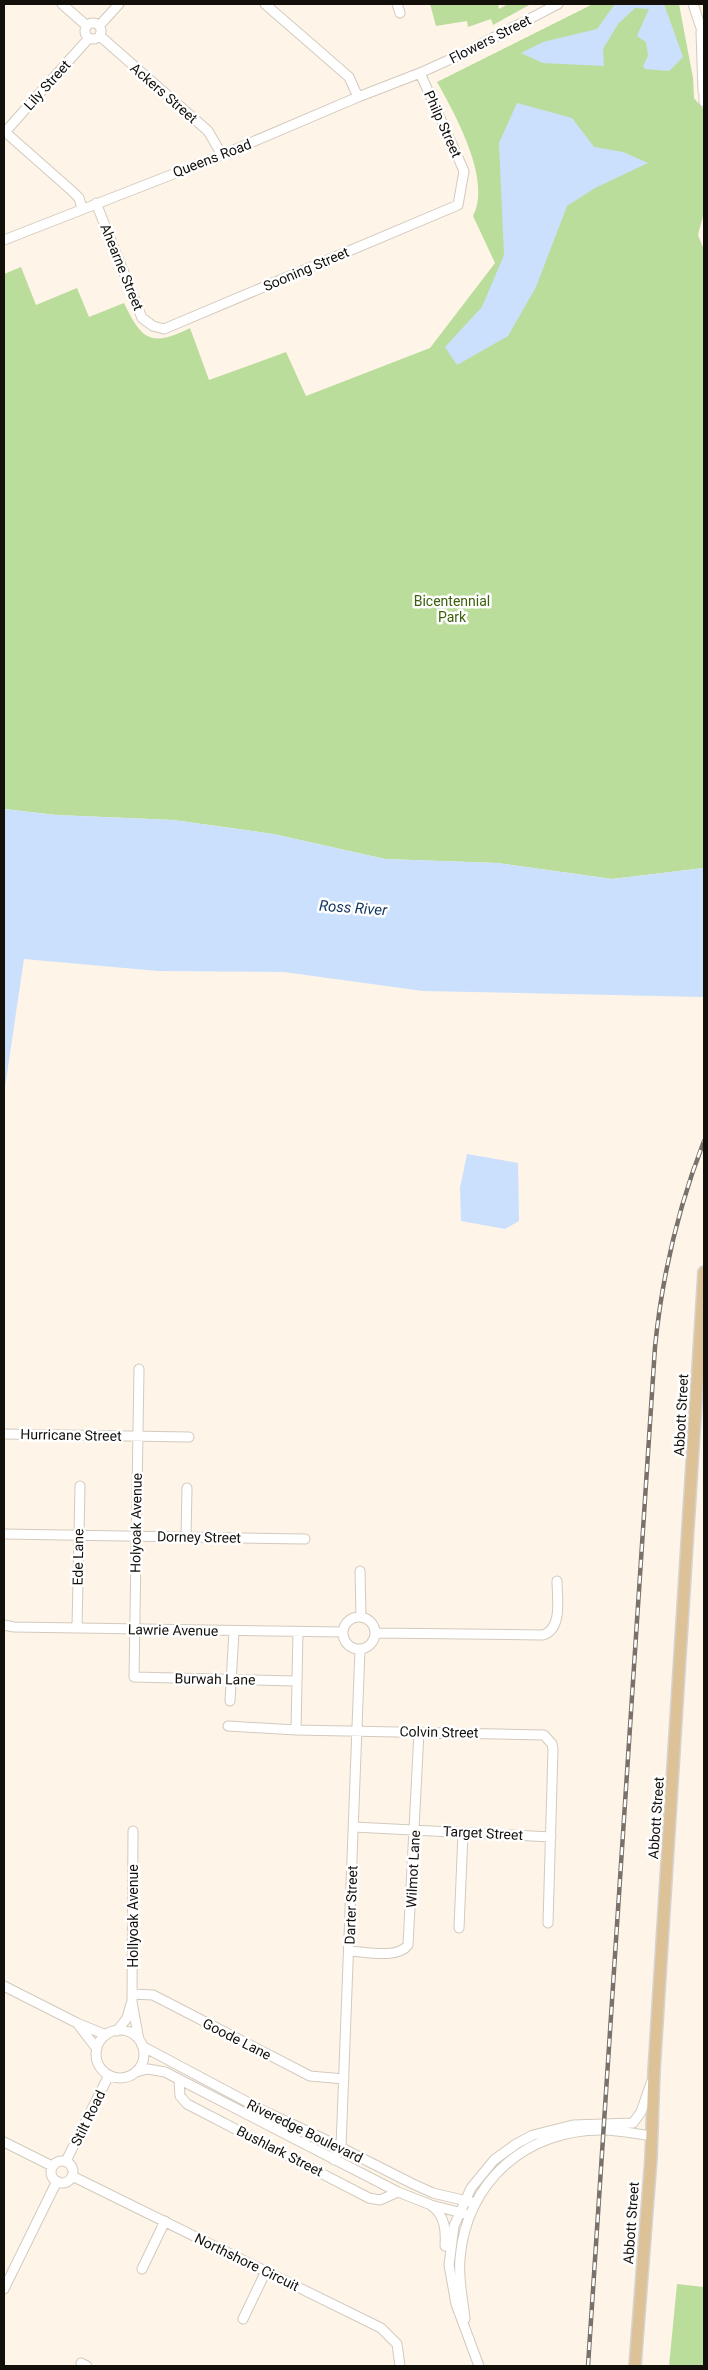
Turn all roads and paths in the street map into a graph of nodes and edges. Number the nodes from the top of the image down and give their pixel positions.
1 (62, 4) edge
2 (119, 4) edge
3 (265, 4) edge
4 (558, 4) edge
5 (693, 4) edge
6 (88, 26) junction
7 (100, 26) junction
8 (703, 35) edge
9 (100, 36) junction
10 (89, 38) junction
11 (420, 73) junction
12 (704, 90) edge
13 (358, 97) junction
14 (704, 102) edge
15 (4, 132) edge
16 (222, 155) junction
17 (96, 203) junction
18 (458, 205) joint
19 (82, 208) junction
20 (4, 240) edge
21 (153, 326) joint
22 (704, 1272) edge
23 (139, 1369) dead end
24 (4, 1434) edge
25 (138, 1436) junction
26 (189, 1437) dead end
27 (80, 1486) dead end
28 (187, 1488) dead end
29 (4, 1534) edge
30 (79, 1534) junction
31 (136, 1535) junction
32 (186, 1537) junction
33 (305, 1539) dead end
34 (360, 1571) dead end
35 (556, 1581) dead end
36 (361, 1617) junction
37 (4, 1625) edge
38 (76, 1627) junction
39 (135, 1629) junction
40 (234, 1631) junction
41 (298, 1632) junction
42 (343, 1632) junction
43 (375, 1633) junction
44 (360, 1649) junction
45 (134, 1677) joint
46 (232, 1679) junction
47 (297, 1681) junction
48 (230, 1701) dead end
49 (228, 1726) dead end
50 (296, 1730) junction
51 (358, 1731) junction
52 (419, 1732) junction
53 (354, 1827) junction
54 (415, 1830) junction
55 (133, 1831) dead end
56 (463, 1833) junction
57 (552, 1837) junction
58 (548, 1923) dead end
59 (459, 1928) dead end
60 (350, 1951) junction
61 (4, 1986) edge
62 (132, 1998) junction
63 (76, 2023) junction
64 (117, 2031) junction
65 (106, 2035) junction
66 (140, 2043) junction
67 (97, 2049) junction
68 (654, 2071) junction
69 (136, 2072) junction
70 (109, 2076) junction
71 (344, 2079) junction
72 (180, 2080) junction
73 (652, 2136) junction
74 (4, 2142) edge
75 (341, 2147) junction
76 (334, 2160) junction
77 (66, 2161) junction
78 (52, 2166) junction
79 (72, 2176) junction
80 (57, 2181) junction
81 (398, 2192) junction
82 (464, 2201) junction
83 (475, 2203) junction
84 (431, 2205) junction
85 (460, 2211) junction
86 (470, 2214) junction
87 (165, 2221) junction
88 (142, 2270) dead end
89 (266, 2271) junction
90 (452, 2287) junction
91 (4, 2289) edge
92 (243, 2318) dead end
93 (466, 2327) junction
94 (400, 2366) edge
95 (478, 2366) edge
96 (635, 2366) edge

1 - 6 street
2 - 7 street
3 - 13 street
4 - 11 street, Flowers Street
5 - 8 street
6 - 7 street
6 - 10 street
7 - 9 street
8 - 12 street
9 - 10 street
9 - 16 street, Ackers Street
10 - 15 street, Lily Street
11 - 13 street, Queens Road
11 - 18 street, Philp Street
12 - 14 street
13 - 16 street, Queens Road
15 - 19 street
16 - 17 street, Queens Road
17 - 19 street, Queens Road
17 - 21 street, Ahearne Street
18 - 21 street, Sooning Street
19 - 20 street, Queens Road
22 - 68 main road, Abbott Street
23 - 25 street, Holyoak Avenue
24 - 25 street, Hurricane Street
25 - 26 street, Hurricane Street
25 - 31 street, Holyoak Avenue
27 - 30 street, Ede Lane
28 - 32 street
29 - 30 street, Dorney Street
30 - 31 street, Dorney Street
30 - 38 street, Ede Lane
31 - 32 street, Dorney Street
31 - 39 street, Holyoak Avenue
32 - 33 street, Dorney Street
34 - 36 street
35 - 43 street
36 - 42 street
36 - 43 street
37 - 38 street, Lawrie Avenue
38 - 39 street, Lawrie Avenue
39 - 40 street, Lawrie Avenue
39 - 45 street, Holyoak Avenue
40 - 41 street, Lawrie Avenue
40 - 46 street
41 - 42 street, Lawrie Avenue
41 - 47 street
42 - 44 street
43 - 44 street
44 - 51 street, Darter Street
45 - 46 street, Burwah Lane
46 - 47 street, Burwah Lane
46 - 48 street
47 - 50 street
49 - 50 street, Colvin Street
50 - 51 street, Colvin Street
51 - 52 street, Colvin Street
51 - 53 street, Darter Street
52 - 54 street, Wilmot Lane
52 - 57 street, Colvin Street
53 - 54 street, Target Street
53 - 60 street, Darter Street
54 - 56 street, Target Street
54 - 60 street, Wilmot Lane
55 - 62 street, Hollyoak Avenue
56 - 57 street, Target Street
56 - 59 street
57 - 58 street, Colvin Street
60 - 71 street, Darter Street
61 - 63 street
62 - 64 street
62 - 66 street
62 - 71 street, Goode Lane
63 - 65 street
63 - 67 street
64 - 65 street
64 - 66 street
65 - 67 street
66 - 69 street
66 - 75 street, Riveredge Boulevard
67 - 70 street
68 - 73 main road, Abbott Street
68 - 82 street
69 - 70 street
69 - 72 street, Riveredge Boulevard
70 - 77 street, Stilt Road
71 - 75 street, Darter Street
72 - 76 street, Riveredge Boulevard
72 - 81 street, Bushlark Street
73 - 83 street
73 - 96 main road, Abbott Street
74 - 78 street
75 - 76 street, Darter Street
75 - 82 street, Riveredge Boulevard
76 - 81 street, Riveredge Boulevard
77 - 78 street
77 - 79 street
78 - 80 street
79 - 80 street
79 - 87 street, Northshore Circuit
80 - 91 street
81 - 84 street, Riveredge Boulevard
82 - 83 street, Riveredge Boulevard
82 - 85 street
83 - 86 street
84 - 85 street, Riveredge Boulevard
84 - 90 street
85 - 86 street, Riveredge Boulevard
85 - 90 street
86 - 93 street
87 - 88 street
87 - 89 street, Northshore Circuit
89 - 92 street
89 - 94 street, Northshore Circuit
90 - 93 street
93 - 95 street

